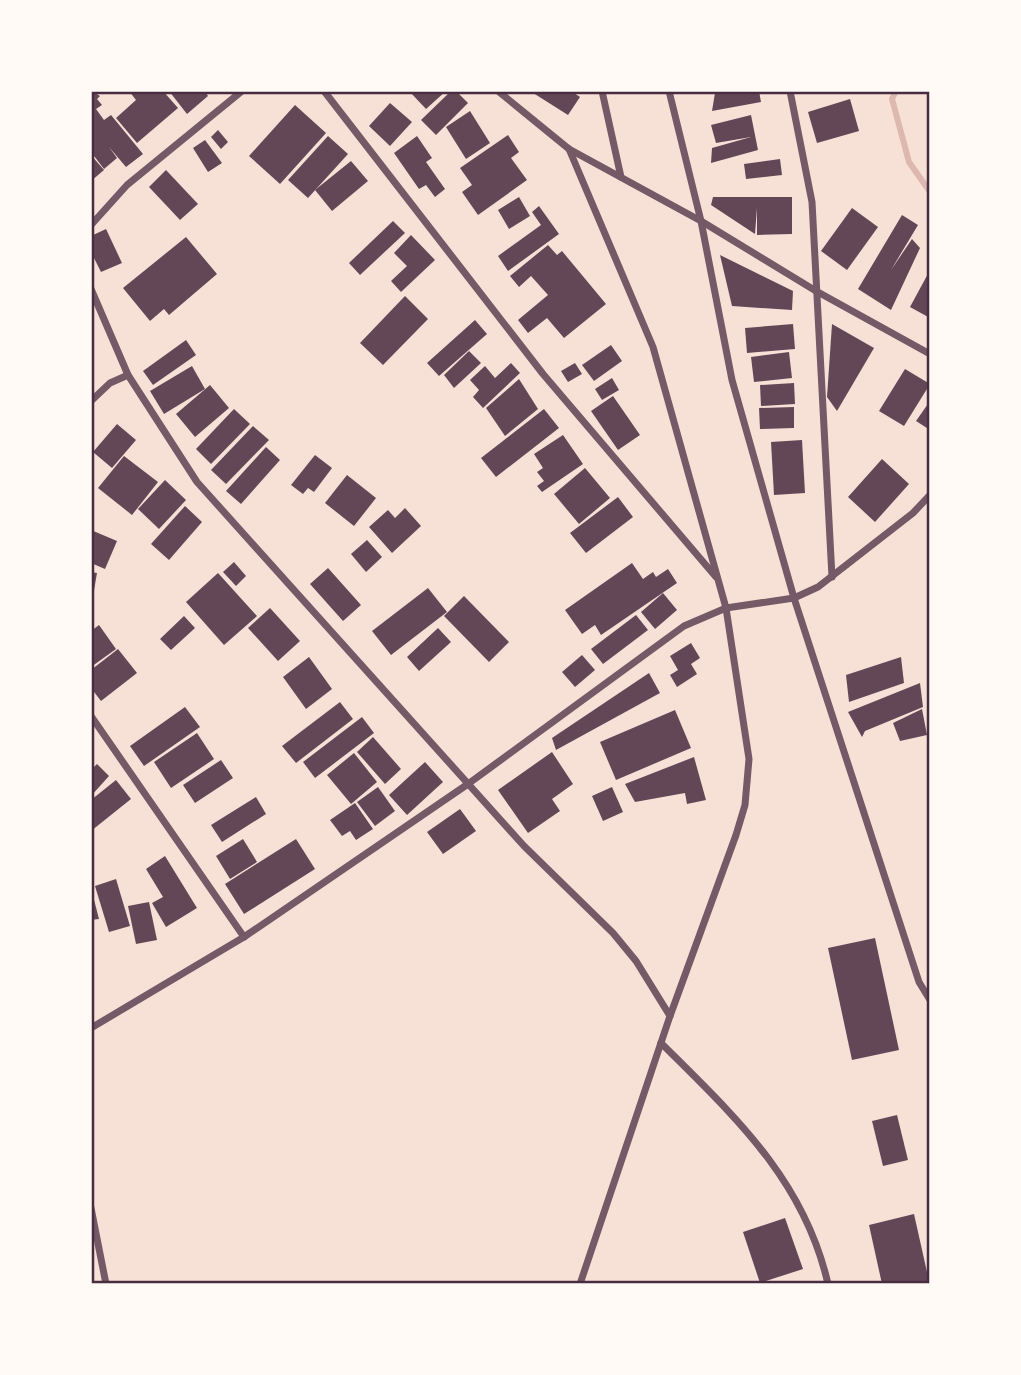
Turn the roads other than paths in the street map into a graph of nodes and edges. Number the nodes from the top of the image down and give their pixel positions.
1 (242, 91) edge
2 (324, 91) edge
3 (498, 91) edge
4 (602, 91) edge
5 (669, 91) edge
6 (790, 91) edge
7 (569, 149) junction
8 (621, 177) junction
9 (701, 220) junction
10 (91, 225) edge
11 (91, 289) edge
12 (816, 291) junction
13 (930, 354) edge
14 (128, 375) junction
15 (91, 401) edge
16 (930, 495) edge
17 (832, 577) junction
18 (719, 580) junction
19 (794, 598) junction
20 (726, 608) junction
21 (91, 716) edge
22 (468, 784) junction
23 (244, 937) junction
24 (930, 1000) edge
25 (670, 1016) junction
26 (91, 1028) edge
27 (661, 1043) junction
28 (91, 1208) edge
29 (106, 1284) edge
30 (580, 1284) edge
31 (828, 1284) edge

1 - 10 street
2 - 18 street
3 - 7 street
4 - 8 street
5 - 9 street
6 - 12 street
7 - 8 street
7 - 18 street
8 - 9 street
9 - 12 street
9 - 19 street
11 - 14 street
12 - 13 street
12 - 17 street
14 - 15 street
14 - 22 street
16 - 17 street
17 - 19 street
18 - 20 street
19 - 20 street
19 - 24 street
20 - 22 street
20 - 25 street
21 - 23 street
22 - 23 street
22 - 25 street
23 - 26 street
25 - 27 street
27 - 30 street
27 - 31 street
28 - 29 street

